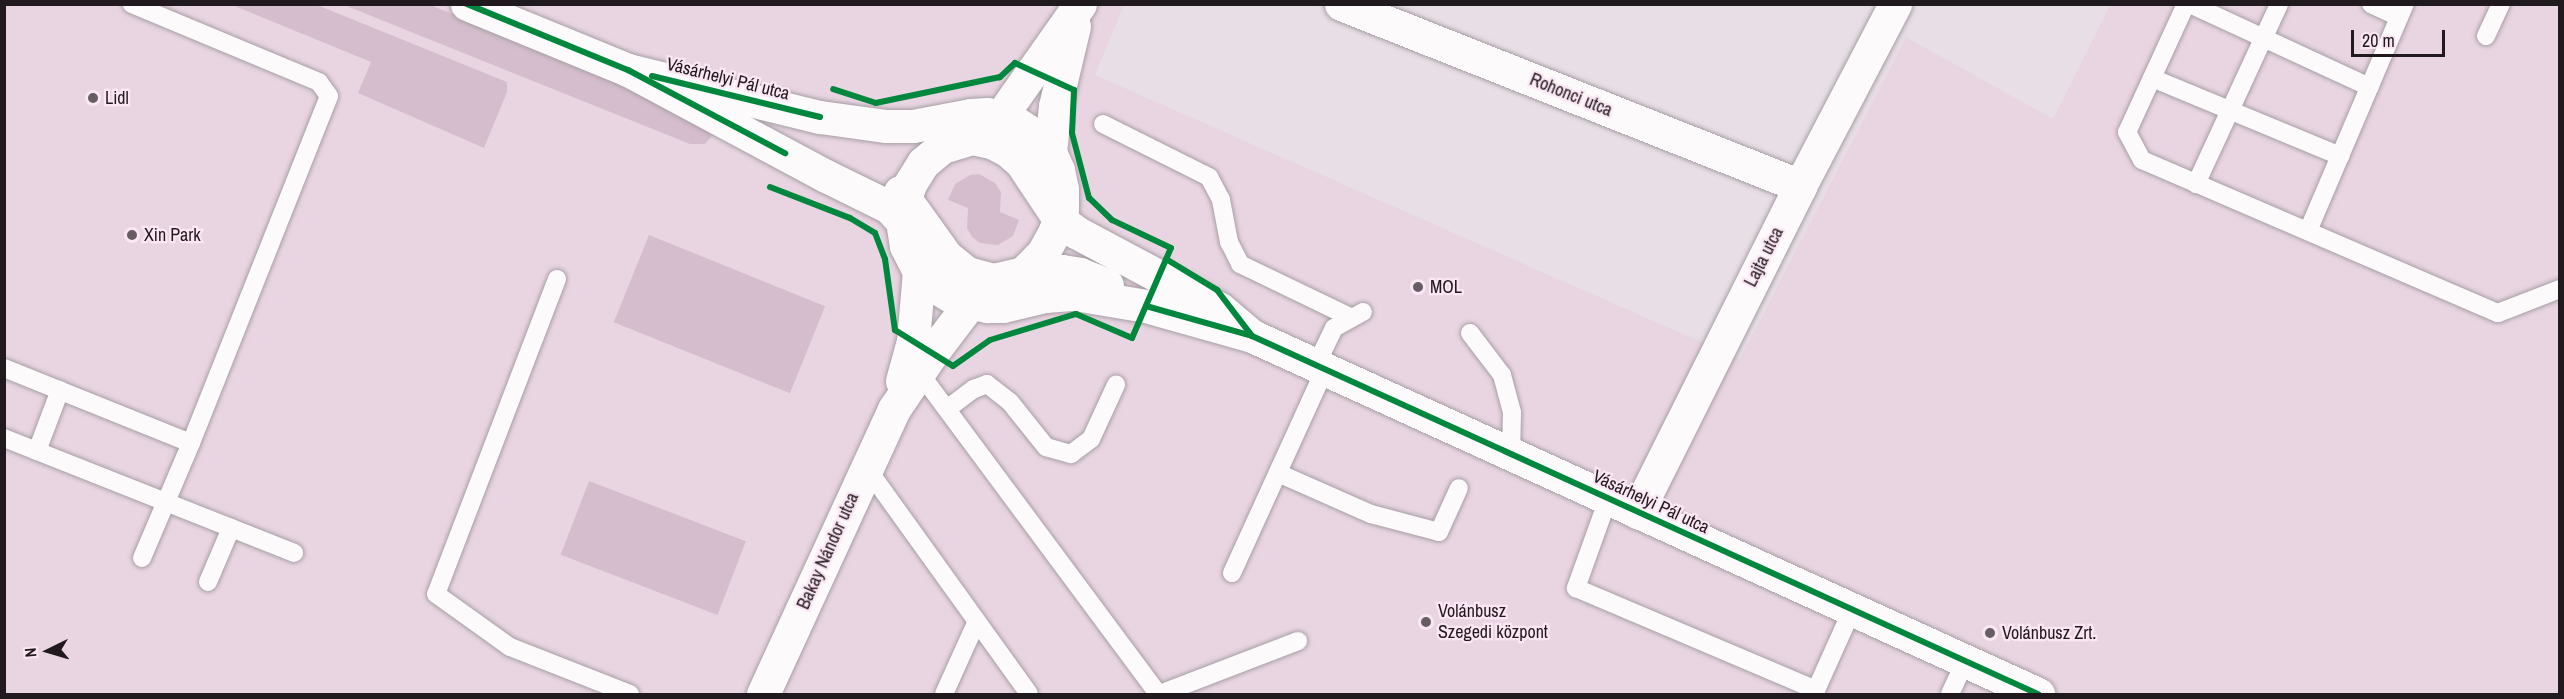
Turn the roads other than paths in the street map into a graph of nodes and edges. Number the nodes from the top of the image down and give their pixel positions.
1 (132, 4) edge
2 (467, 4) edge
3 (1341, 4) edge
4 (1895, 4) edge
5 (2188, 4) edge
6 (2279, 4) edge
7 (2371, 4) edge
8 (2501, 4) edge
9 (1078, 7) edge
10 (2402, 11) edge
11 (2486, 36) dead end
12 (2263, 38) junction
13 (628, 70) junction
14 (2152, 78) junction
15 (2370, 87) junction
16 (2230, 110) junction
17 (1001, 116) junction
18 (820, 117) junction
19 (1103, 124) dead end
20 (957, 143) junction
21 (1050, 152) junction
22 (2340, 156) junction
23 (2196, 184) junction
24 (1800, 186) junction
25 (904, 209) junction
26 (1061, 209) junction
27 (2308, 231) junction
28 (919, 271) junction
29 (1008, 277) junction
30 (557, 279) dead end
31 (2559, 289) edge
32 (970, 303) junction
33 (1146, 306) junction
34 (1470, 333) dead end
35 (1252, 336) junction
36 (1320, 367) junction
37 (4, 368) edge
38 (919, 372) junction
39 (1116, 385) dead end
40 (60, 390) junction
41 (894, 409) junction
42 (947, 409) junction
43 (4, 438) edge
44 (191, 443) junction
45 (37, 451) junction
46 (1511, 454) junction
47 (866, 467) junction
48 (1278, 473) junction
49 (1459, 488) dead end
50 (1608, 499) junction
51 (166, 502) junction
52 (1637, 512) junction
53 (231, 528) junction
54 (294, 553) dead end
55 (142, 558) dead end
56 (1232, 573) dead end
57 (208, 582) dead end
58 (1852, 610) junction
59 (976, 623) junction
60 (1298, 640) dead end
61 (1965, 662) junction
62 (630, 694) edge
63 (763, 694) edge
64 (944, 694) edge
65 (1029, 694) edge
66 (1159, 694) edge
67 (1950, 694) edge
68 (2038, 694) edge

1 - 44 lane
2 - 13 main road, Vásárhelyi Pál utca
3 - 24 main road, Rohonci utca
4 - 24 main road, Lajta utca
5 - 12 lane
5 - 14 lane
6 - 12 lane
7 - 10 lane
8 - 11 lane
9 - 17 main road
9 - 21 main road
10 - 15 lane
12 - 15 lane
12 - 16 lane
13 - 18 main road, Vásárhelyi Pál utca
13 - 25 main road, Vásárhelyi Pál utca
14 - 16 lane
14 - 23 lane
15 - 22 lane
16 - 22 lane
16 - 23 lane
17 - 18 main road, Vásárhelyi Pál utca
17 - 20 main road
17 - 21 main road, Vásárhelyi Pál utca
18 - 20 main road, Vásárhelyi Pál utca
19 - 36 lane
20 - 25 main road
20 - 26 main road, Vásárhelyi Pál utca
21 - 26 main road, Vásárhelyi Pál utca
22 - 27 lane
23 - 27 lane
24 - 52 main road, Lajta utca
25 - 28 main road, Vásárhelyi Pál utca
25 - 29 main road, Vásárhelyi Pál utca
26 - 29 main road
26 - 35 main road, Vásárhelyi Pál utca
27 - 31 lane
28 - 32 main road, Vásárhelyi Pál utca
28 - 41 main road, Bakay Nándor utca
29 - 32 main road, Bakay Nándor utca
29 - 33 main road, Vásárhelyi Pál utca
30 - 62 lane
32 - 33 main road, Vásárhelyi Pál utca
32 - 38 main road, Bakay Nándor utca
33 - 35 main road, Vásárhelyi Pál utca
34 - 46 lane
35 - 36 main road, Vásárhelyi Pál utca
36 - 46 main road, Vásárhelyi Pál utca
36 - 48 lane
37 - 40 lane
38 - 41 main road, Bakay Nándor utca
38 - 42 lane
39 - 42 lane
40 - 44 lane
40 - 45 lane
41 - 47 main road, Bakay Nándor utca
42 - 66 lane
43 - 45 lane
44 - 51 lane
45 - 51 lane
46 - 50 main road, Vásárhelyi Pál utca
47 - 59 lane
47 - 63 main road, Bakay Nándor utca
48 - 49 lane
48 - 56 lane
50 - 52 main road, Vásárhelyi Pál utca
50 - 58 lane
51 - 53 lane
51 - 55 lane
52 - 58 main road, Vásárhelyi Pál utca
53 - 54 lane
53 - 57 lane
58 - 61 main road, Vásárhelyi Pál utca
59 - 64 lane
59 - 65 lane
60 - 66 lane
61 - 67 lane
61 - 68 main road, Vásárhelyi Pál utca

